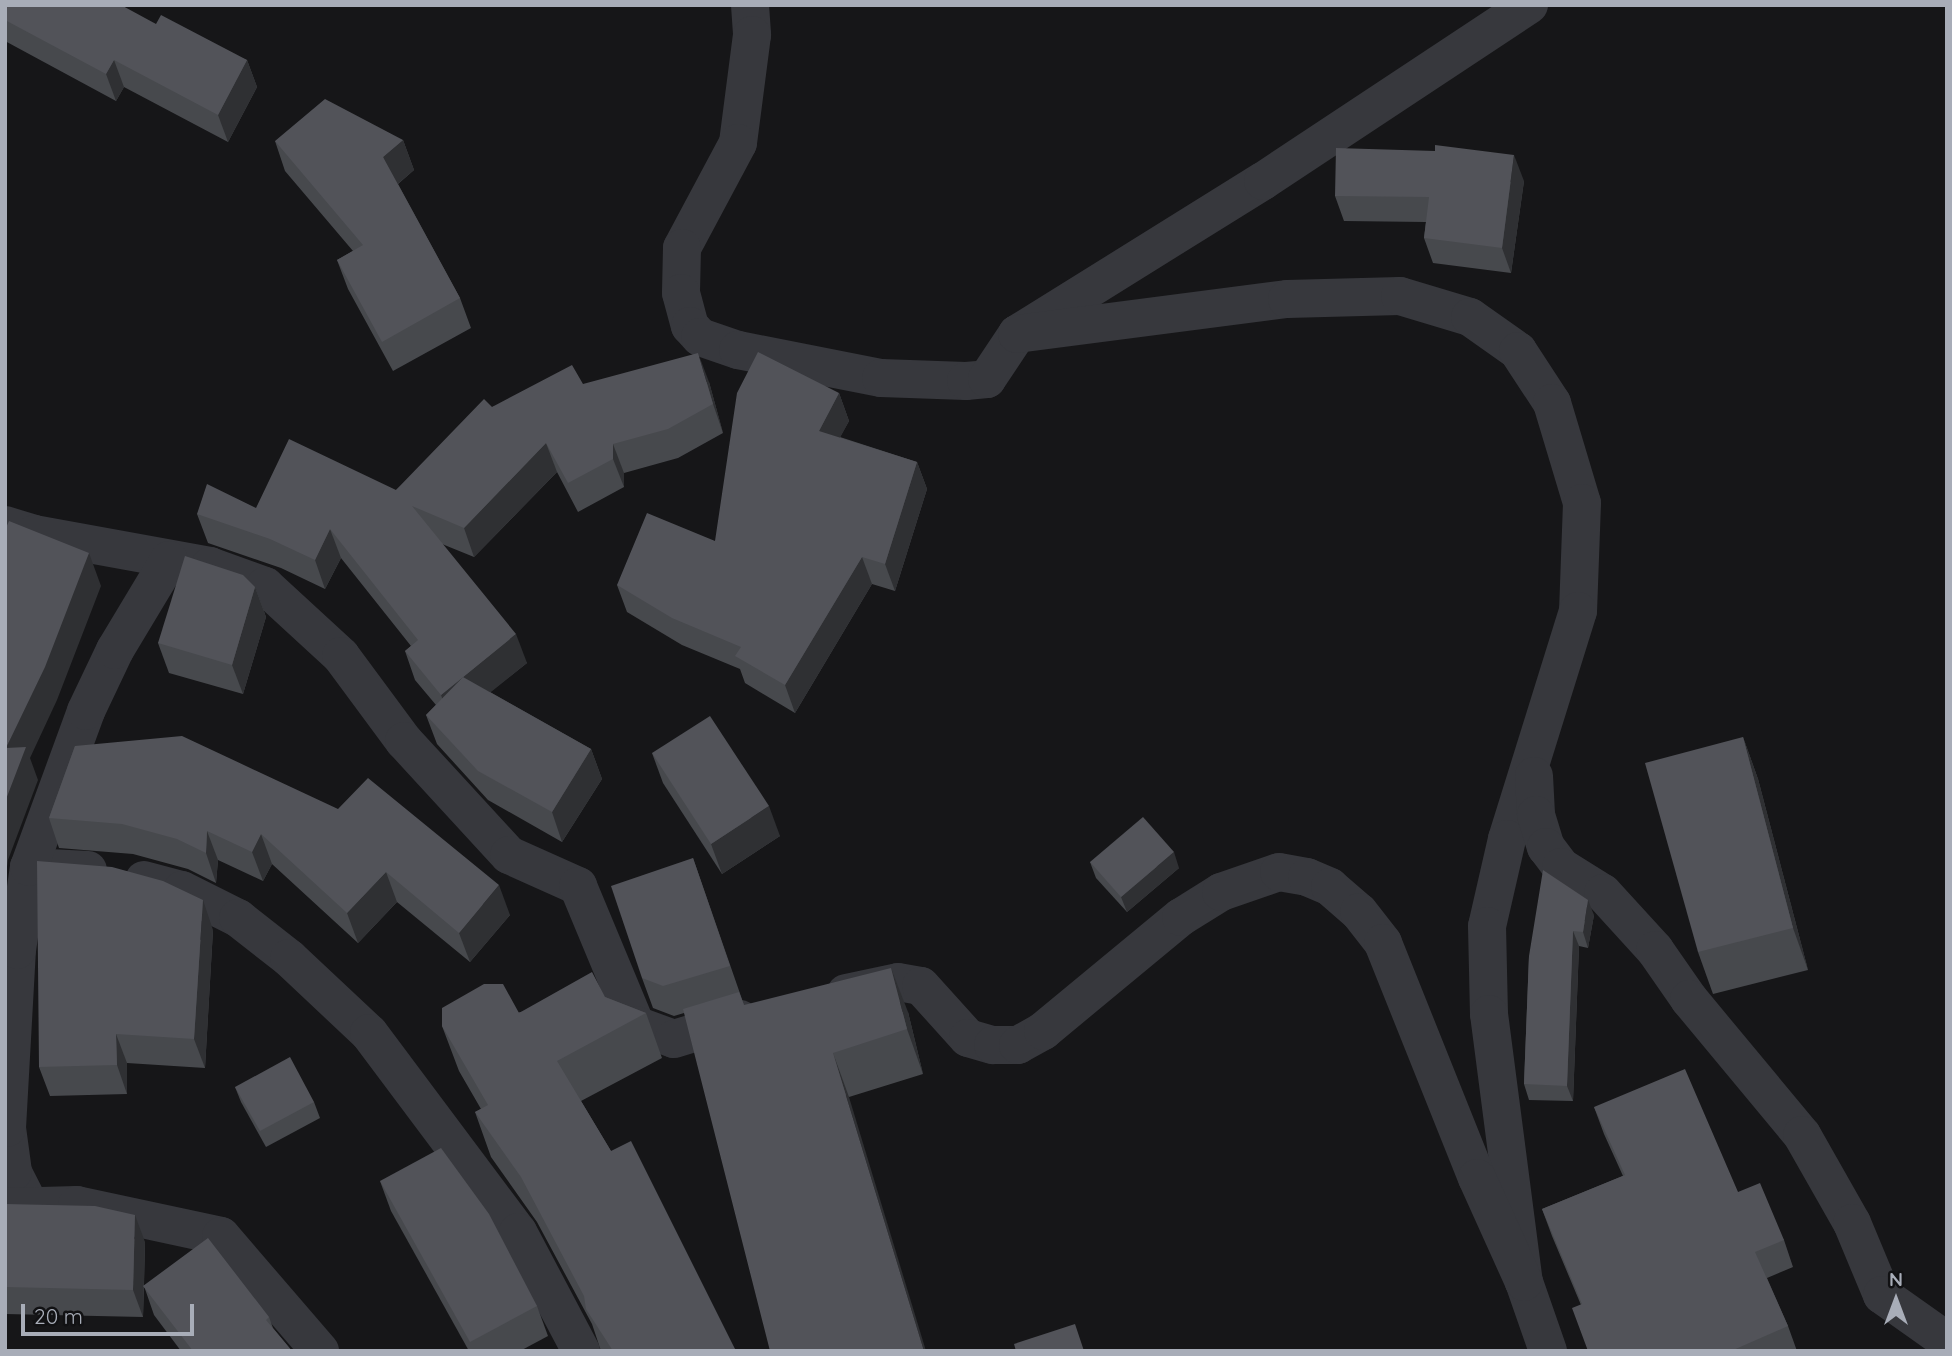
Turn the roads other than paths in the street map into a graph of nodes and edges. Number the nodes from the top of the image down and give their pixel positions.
1 (750, 5) edge
2 (1529, 5) edge
3 (1017, 334) junction
4 (5, 525) edge
5 (169, 560) junction
6 (1533, 764) junction
7 (29, 867) junction
8 (17, 1206) edge
9 (1524, 1282) junction
10 (1947, 1341) edge
11 (320, 1351) edge
12 (581, 1351) edge
13 (1548, 1351) edge

1 - 3 street
2 - 3 street
3 - 6 street
4 - 5 street
5 - 7 street
5 - 9 street
6 - 9 street
6 - 10 street
7 - 8 street
7 - 12 street
8 - 11 street
9 - 13 street

